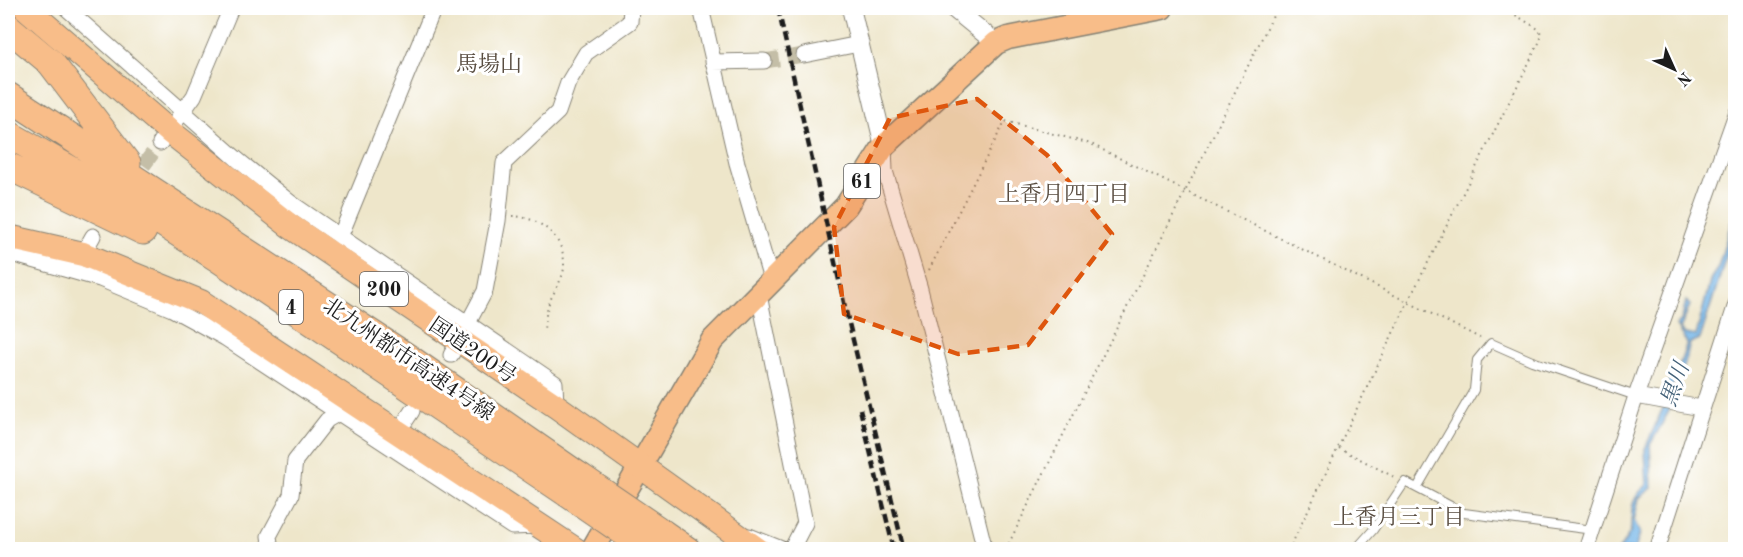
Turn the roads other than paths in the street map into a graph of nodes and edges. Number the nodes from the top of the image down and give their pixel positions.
1 (26, 8) edge
2 (66, 8) edge
3 (231, 8) edge
4 (434, 8) edge
5 (631, 8) edge
6 (701, 8) edge
7 (852, 8) edge
8 (953, 8) edge
9 (1162, 8) edge
10 (8, 27) edge
11 (996, 43) junction
12 (859, 44) junction
13 (804, 55) tunnel mouth
14 (764, 61) tunnel mouth
15 (713, 62) junction
16 (8, 96) edge
17 (1736, 114) edge
18 (171, 129) junction
19 (8, 134) edge
20 (884, 146) junction
21 (8, 166) edge
22 (159, 192) junction
23 (8, 237) edge
24 (340, 237) junction
25 (8, 253) edge
26 (84, 254) junction
27 (766, 289) junction
28 (1736, 304) edge
29 (459, 339) junction
30 (399, 379) junction
31 (1641, 396) junction
32 (348, 408) junction
33 (1697, 408) junction
34 (412, 411) dead end
35 (394, 439) junction
36 (639, 465) junction
37 (573, 485) junction
38 (1417, 488) junction
39 (727, 528) junction
40 (1593, 530) junction
41 (655, 541) edge
42 (271, 549) edge
43 (576, 549) edge
44 (592, 549) edge
45 (687, 549) edge
46 (758, 549) edge
47 (784, 549) edge
48 (791, 549) edge
49 (985, 549) edge
50 (1355, 549) edge
51 (1586, 549) edge
52 (1657, 549) edge

1 - 18 highway, 国道200号 / 200
2 - 18 street
3 - 18 street
4 - 24 street
5 - 29 street
6 - 15 street
7 - 12 street
8 - 11 street
9 - 11 main road, 61
10 - 22 highway
11 - 20 main road, 61
12 - 13 street
12 - 20 street
14 - 15 street
15 - 27 street
16 - 22 highway, 北九州都市高速4号線 / 4
17 - 31 street
18 - 24 street
18 - 29 highway, 国道200号 / 200
19 - 30 highway, 北九州都市高速4号線 / 4
20 - 27 main road, 61
20 - 49 street
21 - 30 highway
22 - 37 highway, 北九州都市高速4号線 / 4
23 - 26 highway
24 - 29 street
25 - 26 street
26 - 32 highway
27 - 36 main road, 61
27 - 48 street
28 - 33 street
29 - 36 highway, 国道200号 / 200
30 - 37 highway, 北九州都市高速4号線 / 4
31 - 33 street
31 - 38 lane
31 - 40 street
32 - 35 highway
32 - 42 street
33 - 52 street
34 - 35 street
35 - 43 highway
36 - 39 highway, 国道200号 / 200
36 - 44 main road, 61
37 - 41 highway, 北九州都市高速4号線 / 4, bridge
38 - 40 lane
38 - 50 lane
39 - 46 highway, 国道200号 / 200
39 - 47 street
40 - 51 street
41 - 45 highway, 北九州都市高速4号線 / 4

